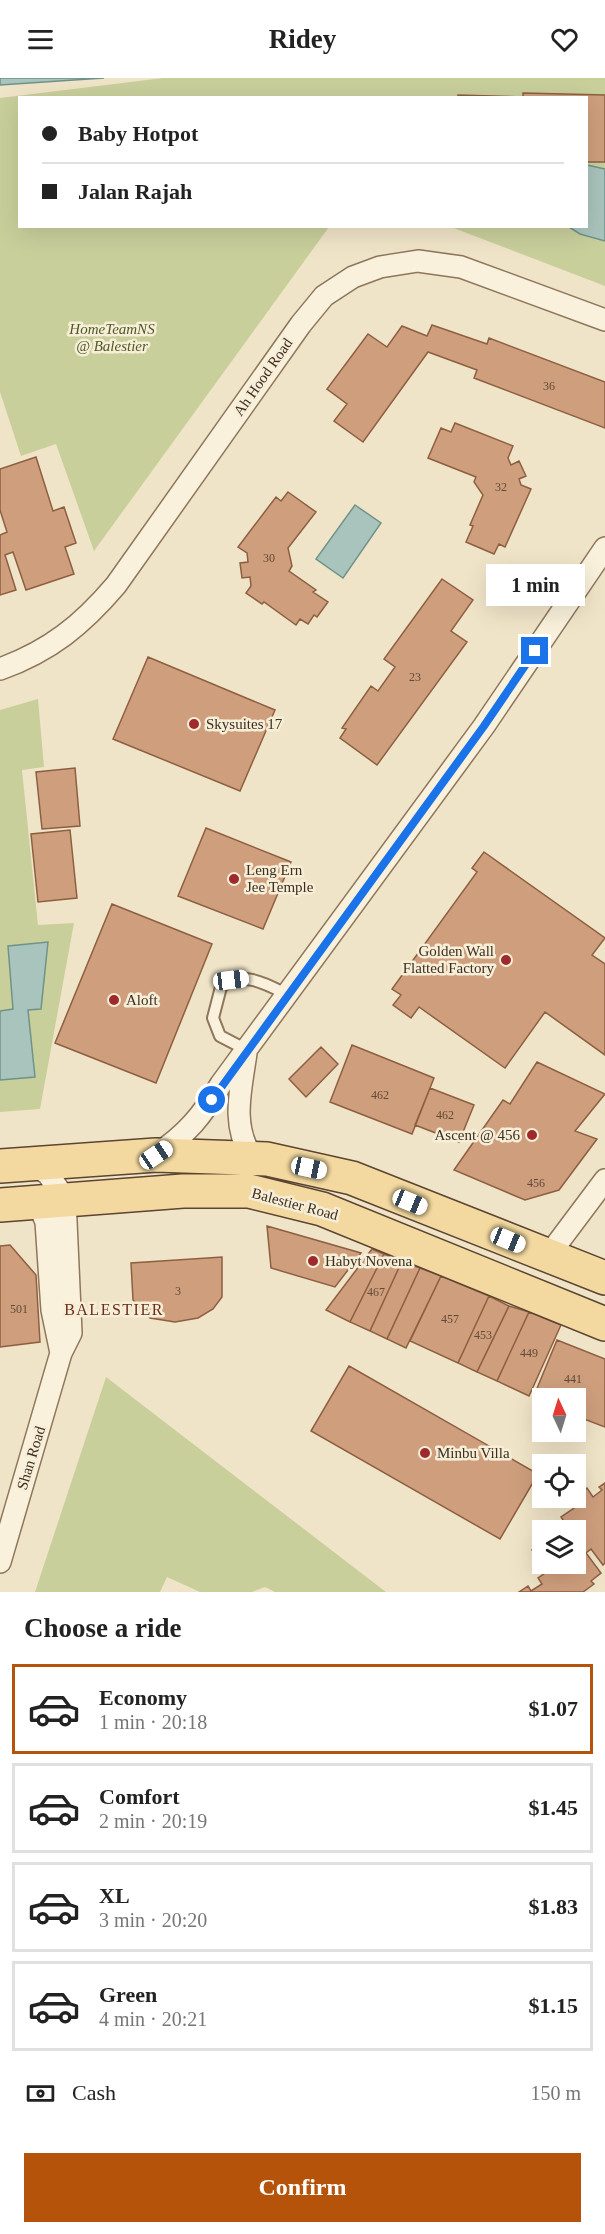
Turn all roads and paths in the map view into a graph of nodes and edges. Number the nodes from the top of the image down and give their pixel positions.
1 (605, 320) edge
2 (605, 548) edge
3 (0, 669) edge
4 (288, 995) junction
5 (247, 1050) junction
6 (156, 1155) junction
7 (251, 1156) junction
8 (32, 1163) junction
9 (0, 1166) edge
10 (605, 1180) edge
11 (65, 1199) junction
12 (15, 1203) edge
13 (548, 1256) junction
14 (605, 1278) edge
15 (605, 1324) edge
16 (61, 1353) junction
17 (0, 1562) edge

1 - 3 street, Ah Hood Road
2 - 4 street
4 - 5 street
4 - 5 lane
5 - 6 street
5 - 7 street
6 - 7 main road
6 - 8 main road
7 - 13 main road
8 - 9 main road
8 - 11 street
10 - 13 street
11 - 12 main road, Balestier Road
11 - 15 main road, Balestier Road
11 - 16 street, Shan Road
12 - 16 street, Shan Road
13 - 14 main road
16 - 17 street, Shan Road

